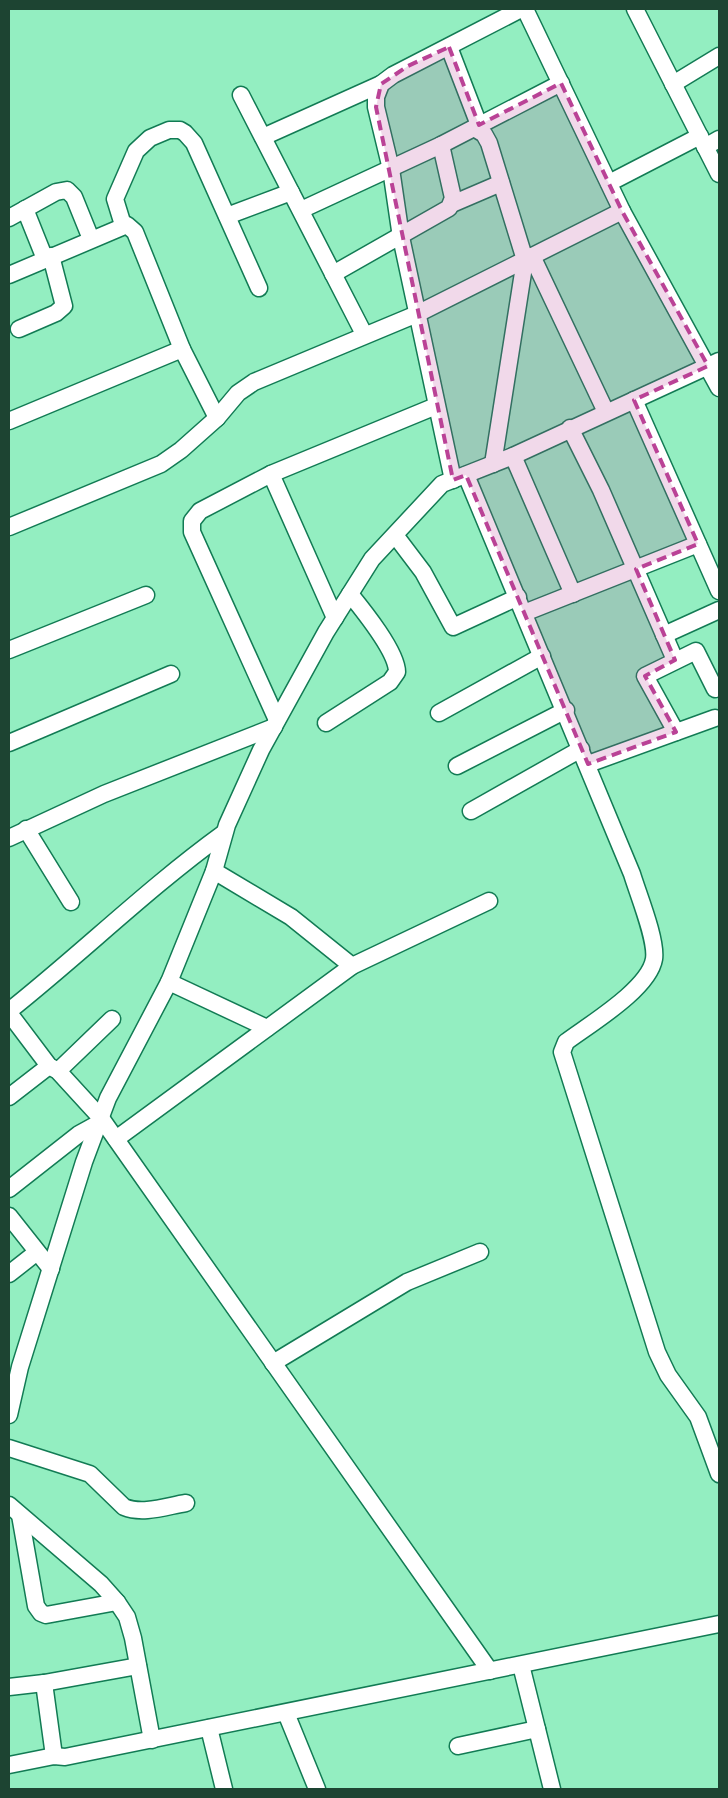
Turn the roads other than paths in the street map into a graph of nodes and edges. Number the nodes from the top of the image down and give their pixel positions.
1 (521, 9) edge
2 (525, 9) edge
3 (635, 9) edge
4 (650, 9) edge
5 (645, 30) junction
6 (449, 47) junction
7 (719, 56) edge
8 (561, 83) junction
9 (381, 84) junction
10 (673, 84) junction
11 (241, 95) dead end
12 (476, 126) junction
13 (263, 138) junction
14 (708, 141) edge
15 (441, 145) junction
16 (391, 169) junction
17 (719, 174) edge
18 (501, 183) junction
19 (609, 183) junction
20 (291, 192) junction
21 (452, 204) junction
22 (25, 209) junction
23 (300, 210) junction
24 (622, 211) junction
25 (227, 216) junction
26 (9, 218) edge
27 (123, 226) junction
28 (401, 237) junction
29 (91, 239) junction
30 (48, 257) junction
31 (528, 258) junction
32 (333, 274) junction
33 (9, 275) edge
34 (259, 288) dead end
35 (417, 314) junction
36 (19, 329) dead end
37 (364, 334) junction
38 (182, 349) junction
39 (714, 363) edge
40 (719, 388) edge
41 (634, 400) junction
42 (436, 406) junction
43 (606, 412) junction
44 (217, 418) junction
45 (9, 421) edge
46 (570, 428) junction
47 (513, 456) junction
48 (493, 464) junction
49 (270, 474) junction
50 (459, 477) junction
51 (9, 527) edge
52 (395, 535) junction
53 (698, 544) junction
54 (636, 569) junction
55 (719, 591) edge
56 (350, 594) junction
57 (572, 594) junction
58 (146, 595) dead end
59 (518, 597) junction
60 (719, 610) edge
61 (524, 613) junction
62 (335, 618) junction
63 (664, 635) junction
64 (9, 650) edge
65 (542, 656) junction
66 (675, 660) junction
67 (171, 674) dead end
68 (715, 689) dead end
69 (566, 710) junction
70 (439, 712) dead end
71 (715, 718) dead end
72 (275, 723) junction
73 (326, 723) dead end
74 (676, 732) junction
75 (9, 743) edge
76 (581, 748) junction
77 (588, 764) junction
78 (457, 766) dead end
79 (471, 811) dead end
80 (26, 829) junction
81 (224, 833) junction
82 (9, 838) edge
83 (214, 871) junction
84 (489, 901) dead end
85 (71, 902) dead end
86 (352, 966) junction
87 (169, 982) junction
88 (9, 1012) edge
89 (112, 1019) dead end
90 (267, 1028) junction
91 (53, 1068) junction
92 (9, 1097) edge
93 (100, 1121) junction
94 (116, 1139) junction
95 (9, 1189) edge
96 (9, 1216) edge
97 (37, 1252) junction
98 (480, 1252) dead end
99 (51, 1269) junction
100 (9, 1274) edge
101 (273, 1362) junction
102 (9, 1415) edge
103 (9, 1448) edge
104 (719, 1474) edge
105 (186, 1502) dead end
106 (14, 1510) edge
107 (117, 1602) junction
108 (719, 1624) edge
109 (521, 1665) junction
110 (138, 1666) junction
111 (490, 1671) junction
112 (44, 1683) junction
113 (9, 1687) edge
114 (286, 1713) junction
115 (209, 1728) junction
116 (537, 1729) junction
117 (152, 1740) junction
118 (458, 1746) dead end
119 (54, 1756) junction
120 (9, 1766) edge
121 (224, 1789) edge
122 (317, 1789) edge
123 (552, 1789) edge

1 - 6 street
2 - 8 street
3 - 5 street
4 - 5 street
5 - 10 street
6 - 9 street
6 - 12 street
7 - 10 street
8 - 12 street
8 - 19 street
9 - 13 street
9 - 16 street
10 - 14 street
11 - 13 street
12 - 15 street
12 - 18 street
13 - 20 street
14 - 17 street
14 - 19 street
15 - 16 street
15 - 21 street
16 - 23 street
16 - 28 street
18 - 21 street
18 - 31 street
19 - 24 street
20 - 23 street
20 - 25 street
21 - 28 street
22 - 26 street
22 - 29 street
22 - 30 street
23 - 32 street
24 - 31 street
24 - 39 street
25 - 27 street
25 - 34 street
27 - 29 street
27 - 38 street
28 - 32 street
28 - 35 street
29 - 30 street
30 - 33 street
30 - 36 street
31 - 35 street
31 - 43 street
31 - 48 street
32 - 37 street
35 - 37 street
35 - 42 street
37 - 44 street
38 - 44 street
38 - 45 street
39 - 40 street
39 - 41 street
41 - 43 street
41 - 53 street
42 - 49 street
42 - 50 street
43 - 46 street
44 - 51 street
46 - 47 street
46 - 54 street
47 - 48 street
47 - 57 street
48 - 50 street
49 - 62 street
49 - 72 street
50 - 52 street
50 - 59 street
52 - 56 street
52 - 59 street
53 - 54 street
53 - 55 street
54 - 57 street
54 - 63 street
56 - 62 street
56 - 73 street
57 - 61 street
58 - 64 street
59 - 61 street
60 - 63 street
61 - 65 street
62 - 72 street
63 - 66 street
65 - 69 street
65 - 70 street
66 - 68 street
66 - 74 street
67 - 75 street
69 - 76 street
69 - 78 street
71 - 74 street
72 - 80 street
72 - 81 street
74 - 77 street
76 - 77 street
76 - 79 street
77 - 104 street
80 - 82 street
80 - 85 street
81 - 83 street
81 - 88 street
83 - 86 street
83 - 87 street
84 - 86 street
86 - 90 street
87 - 90 street
87 - 93 street
88 - 91 street
89 - 91 street
90 - 94 street
91 - 92 street
91 - 93 street
93 - 94 street
93 - 95 street
93 - 99 street
94 - 101 street
96 - 97 street
97 - 99 street
97 - 100 street
98 - 101 street
99 - 102 street
101 - 111 street
103 - 105 street
106 - 107 street
106 - 107 street
107 - 110 street
108 - 109 street
109 - 111 street
109 - 116 street
110 - 112 street
110 - 117 street
111 - 114 street
112 - 113 street
112 - 119 street
114 - 115 street
114 - 122 street
115 - 117 street
115 - 121 street
116 - 118 street
116 - 123 street
117 - 119 street
119 - 120 street

